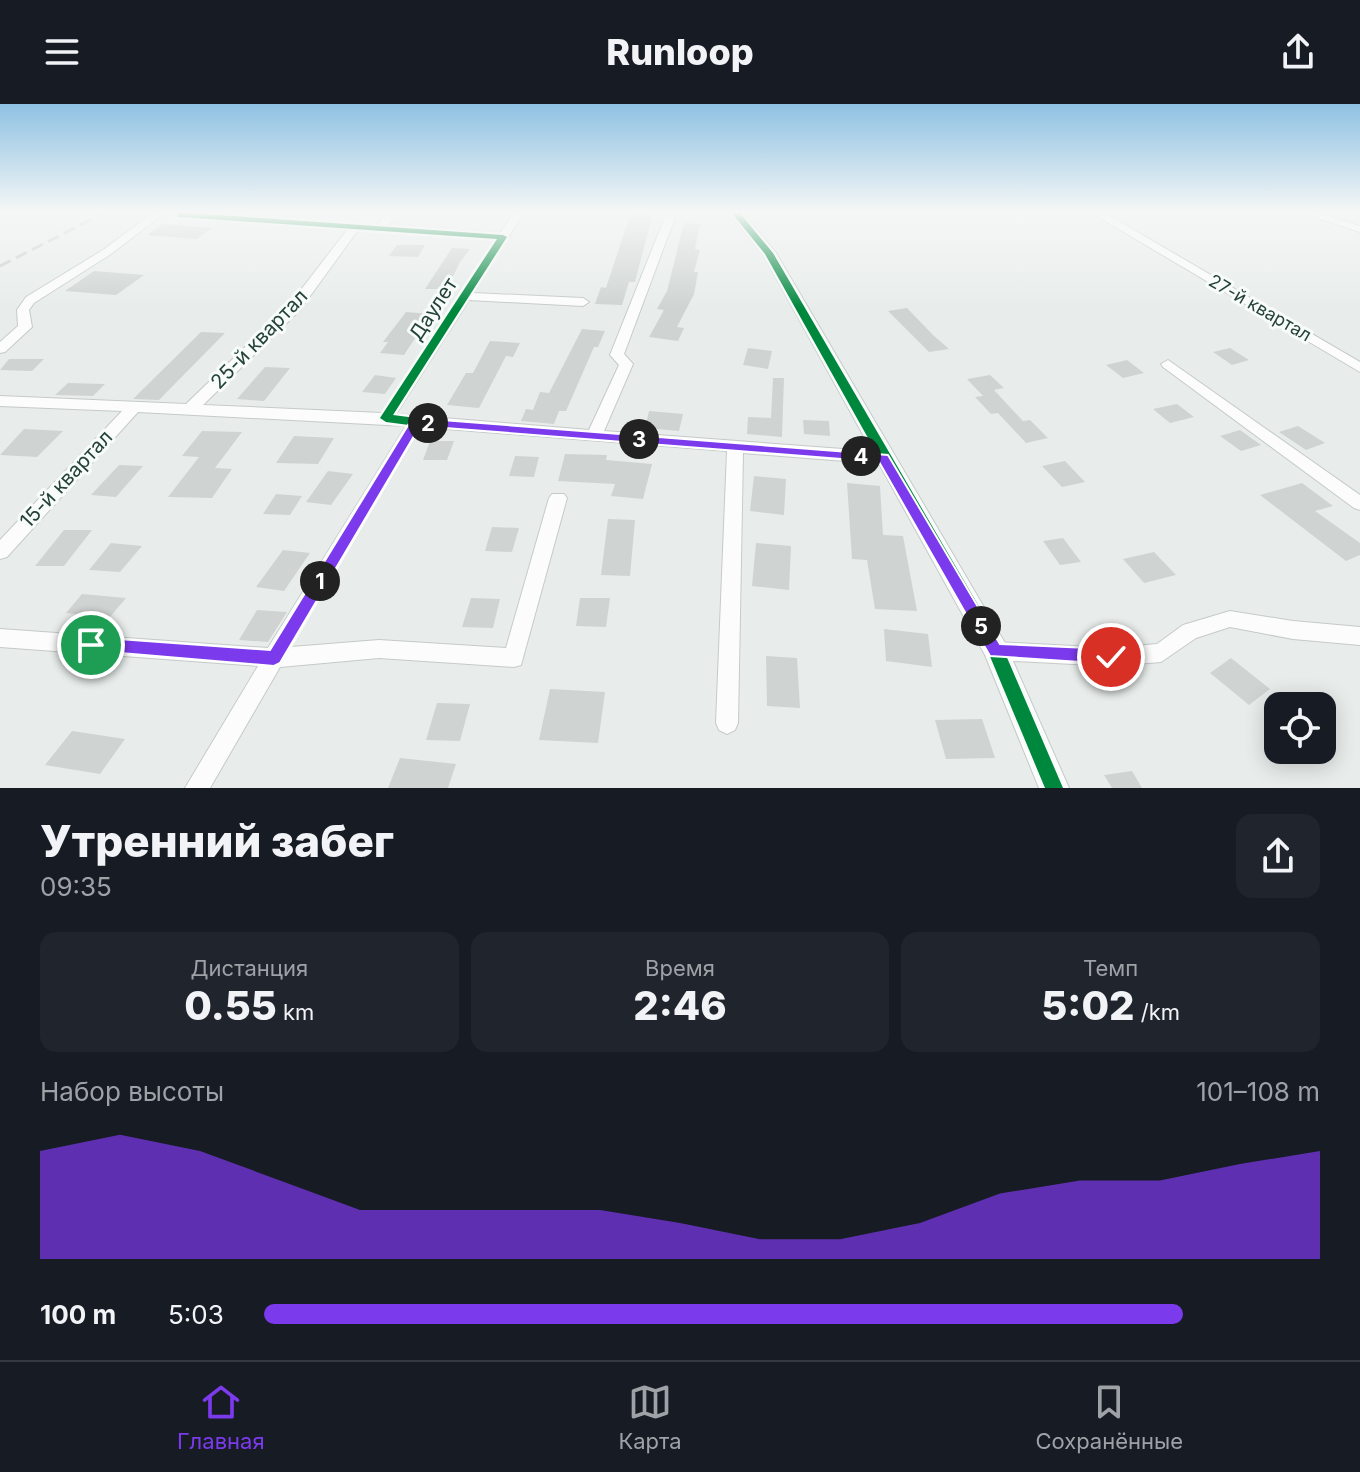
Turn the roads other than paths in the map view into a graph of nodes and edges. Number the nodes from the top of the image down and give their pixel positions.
1 (118, 244) edge
2 (342, 244) edge
3 (499, 244) edge
4 (660, 244) edge
5 (761, 244) edge
6 (1150, 244) edge
7 (465, 296) junction
8 (583, 302) dead end
9 (0, 349) edge
10 (1168, 364) dead end
11 (1360, 368) edge
12 (0, 401) edge
13 (134, 407) junction
14 (189, 410) junction
15 (386, 418) junction
16 (416, 422) junction
17 (595, 435) junction
18 (735, 446) junction
19 (883, 458) junction
20 (558, 498) dead end
21 (1360, 504) edge
22 (0, 552) edge
23 (1360, 636) edge
24 (0, 638) edge
25 (996, 651) junction
26 (274, 658) junction
27 (727, 723) dead end
28 (197, 788) edge
29 (1054, 788) edge

1 - 9 street
2 - 14 street, 25-й квартал
3 - 7 street, Даулет
4 - 17 street
5 - 19 street
6 - 11 street, 27-й квартал
7 - 8 street
7 - 15 street, Даулет
10 - 21 street
12 - 13 street
13 - 14 street
13 - 22 street, 15-й квартал
14 - 15 street
15 - 16 street
16 - 17 street
16 - 26 street
17 - 18 street
18 - 19 street
18 - 27 street
19 - 25 street
20 - 26 street
23 - 25 street
24 - 26 street
25 - 29 street
26 - 28 street

